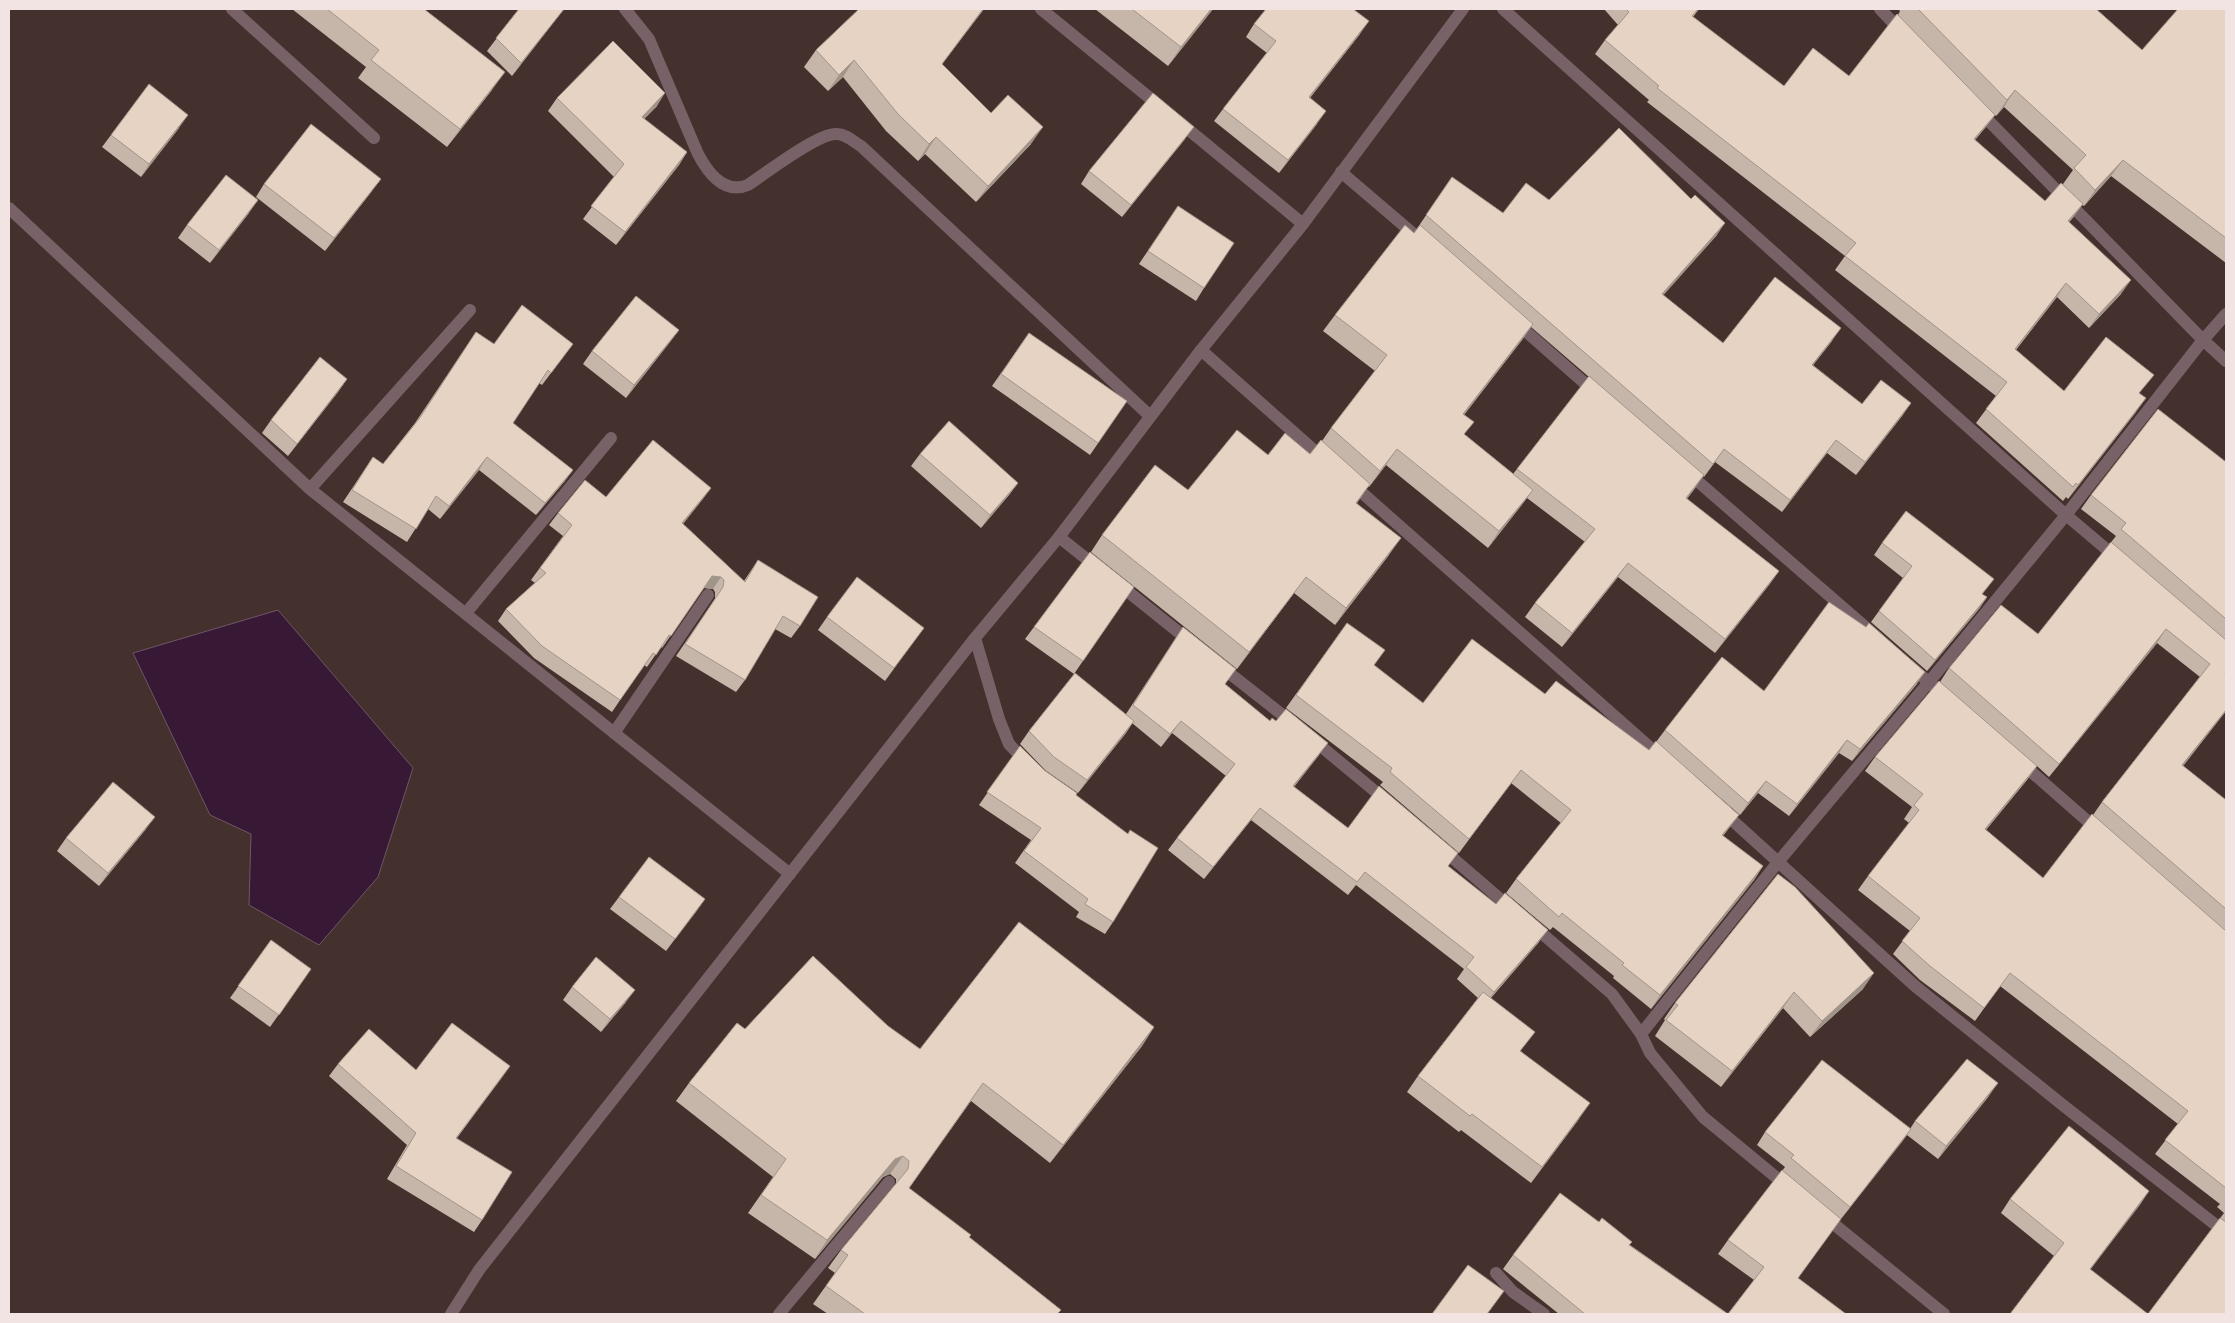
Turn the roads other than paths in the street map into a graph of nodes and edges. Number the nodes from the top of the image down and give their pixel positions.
1 (232, 9) edge
2 (624, 9) edge
3 (1041, 9) edge
4 (1463, 9) edge
5 (1504, 9) edge
6 (1880, 9) edge
7 (1914, 44) edge
8 (1969, 100) edge
9 (374, 138) dead end
10 (1341, 172) junction
11 (9, 208) edge
12 (1303, 224) junction
13 (1424, 244) edge
14 (470, 310) dead end
15 (2226, 314) edge
16 (1507, 316) edge
17 (2203, 340) junction
18 (1201, 350) junction
19 (2226, 361) edge
20 (1605, 401) edge
21 (1150, 416) junction
22 (611, 438) dead end
23 (1680, 466) edge
24 (310, 490) junction
25 (2066, 515) junction
26 (1059, 537) junction
27 (2124, 564) edge
28 (708, 595) edge
29 (466, 613) junction
30 (975, 638) junction
31 (1929, 682) junction
32 (1959, 708) edge
33 (614, 733) junction
34 (2011, 754) edge
35 (1675, 769) edge
36 (1034, 770) edge
37 (1712, 802) edge
38 (1394, 808) edge
39 (2108, 839) edge
40 (1432, 840) edge
41 (1778, 860) junction
42 (790, 874) junction
43 (1641, 1034) junction
44 (889, 1182) edge
45 (1801, 1197) edge
46 (1816, 1210) edge
47 (2226, 1233) edge
48 (1496, 1273) dead end
49 (451, 1314) edge
50 (779, 1314) edge
51 (1544, 1314) edge
52 (1944, 1314) edge

1 - 9 street
2 - 21 street
3 - 12 street
4 - 10 street
5 - 25 street
6 - 7 street
8 - 17 street
10 - 12 street
10 - 13 street
11 - 24 street
12 - 18 street
14 - 24 street
15 - 17 street
16 - 20 street
17 - 19 street
17 - 25 street
18 - 21 street
18 - 35 street
21 - 26 street
22 - 29 street
23 - 31 street
24 - 29 street
25 - 27 street
25 - 31 street
26 - 30 street
26 - 38 street
28 - 33 street
29 - 33 street
30 - 36 street
30 - 42 street
31 - 32 street
31 - 41 street
33 - 42 street
34 - 39 street
37 - 41 street
40 - 43 street
41 - 43 street
41 - 47 street
42 - 49 street
43 - 45 street
44 - 50 street
46 - 52 street
48 - 51 street

